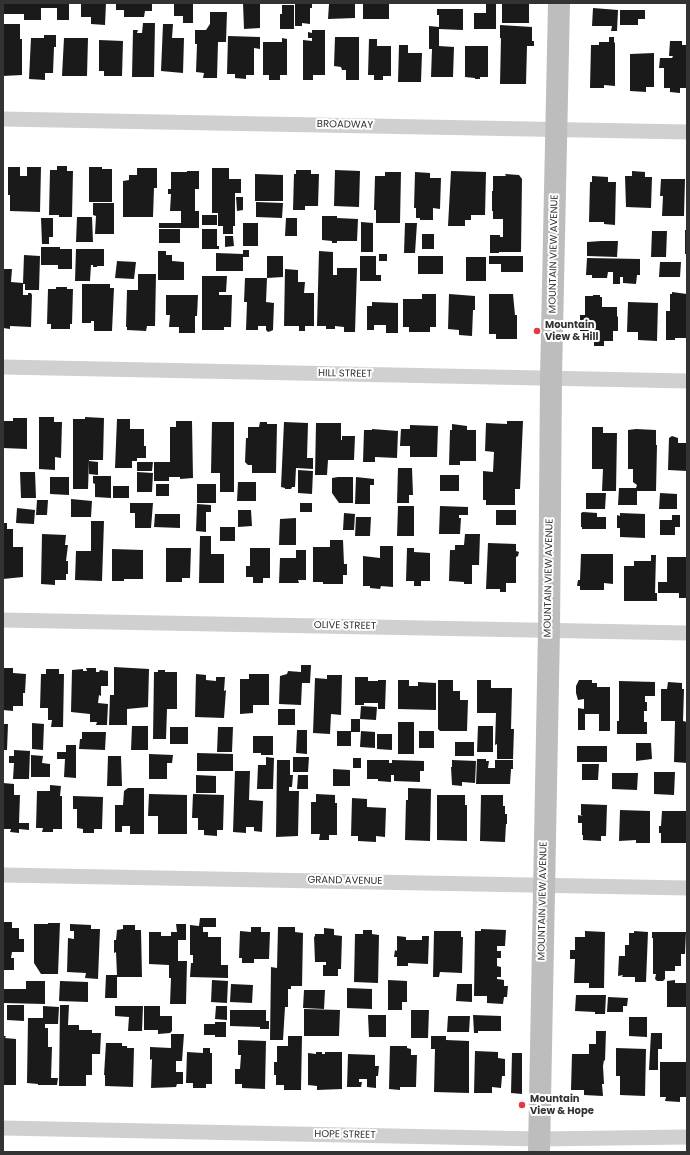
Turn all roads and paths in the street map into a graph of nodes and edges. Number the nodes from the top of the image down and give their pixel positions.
1 (559, 3) edge
2 (3, 119) edge
3 (556, 130) junction
4 (687, 132) edge
5 (3, 367) edge
6 (552, 378) junction
7 (687, 381) edge
8 (3, 620) edge
9 (548, 630) junction
10 (687, 633) edge
11 (3, 875) edge
12 (543, 886) junction
13 (687, 888) edge
14 (3, 1128) edge
15 (687, 1137) edge
16 (539, 1145) edge

1 - 3 street, MOUNTAIN VIEW AVENUE
2 - 3 street, BROADWAY
3 - 4 street, BROADWAY
3 - 6 street, MOUNTAIN VIEW AVENUE
5 - 6 street, HILL STREET
6 - 7 street, HILL STREET
6 - 9 street, MOUNTAIN VIEW AVENUE
8 - 9 street, OLIVE STREET
9 - 10 street, OLIVE STREET
9 - 12 street, MOUNTAIN VIEW AVENUE
11 - 12 street, GRAND AVENUE
12 - 13 street, GRAND AVENUE
12 - 16 street, MOUNTAIN VIEW AVENUE
14 - 16 street, HOPE STREET
15 - 16 street, HOPE STREET

